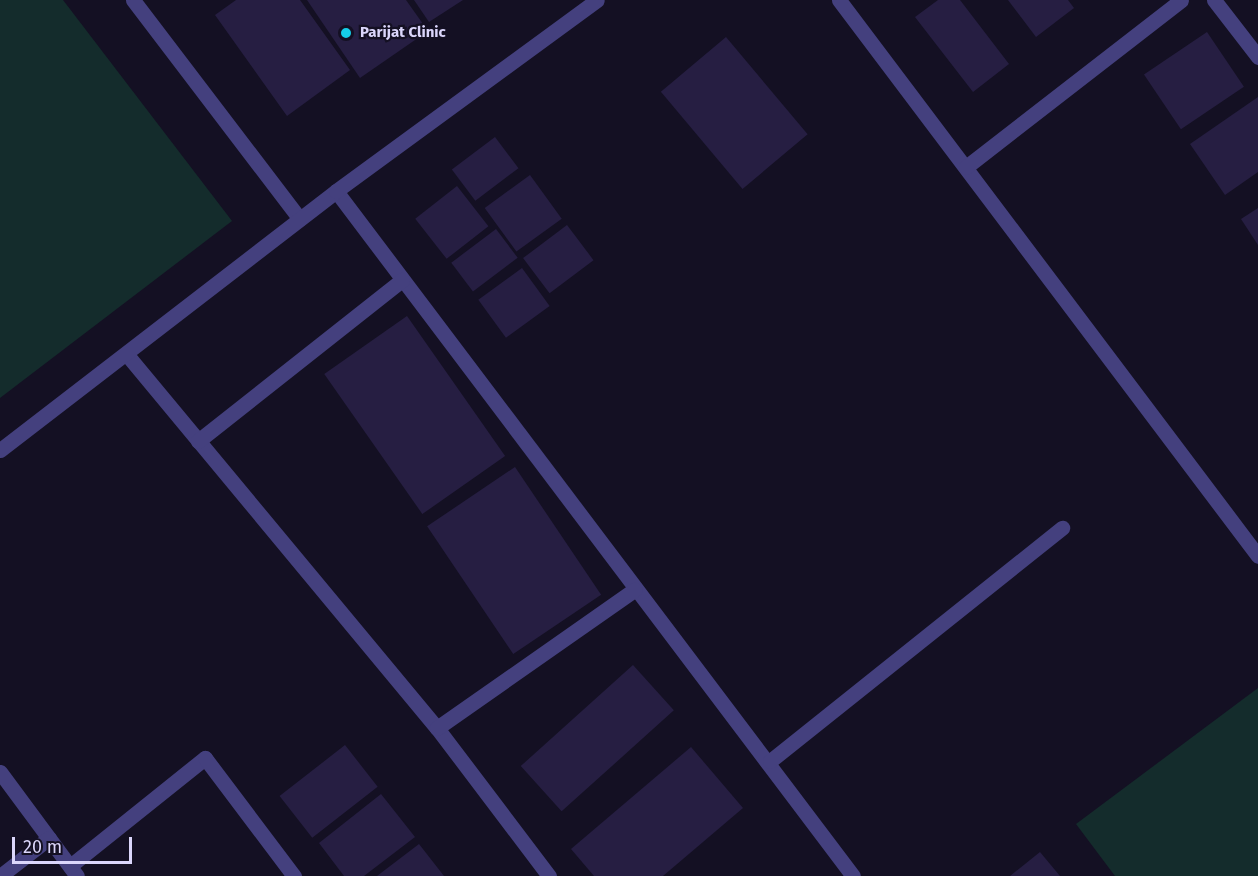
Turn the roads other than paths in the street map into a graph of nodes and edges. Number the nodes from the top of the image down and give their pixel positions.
1 (133, 0) edge
2 (597, 0) edge
3 (839, 0) edge
4 (1181, 0) edge
5 (1214, 0) edge
6 (1258, 57) edge
7 (966, 167) junction
8 (336, 192) junction
9 (300, 219) junction
10 (402, 280) junction
11 (128, 356) junction
12 (198, 441) junction
13 (0, 450) edge
14 (1062, 528) dead end
15 (1258, 556) edge
16 (634, 590) junction
17 (437, 728) junction
18 (770, 761) junction
19 (0, 772) edge
20 (49, 838) junction
21 (74, 871) edge
22 (0, 876) edge
23 (294, 876) edge
24 (549, 876) edge
25 (854, 876) edge

1 - 9 street
2 - 8 street
3 - 7 street
4 - 7 street
5 - 6 street
7 - 15 street
8 - 9 street
8 - 10 street
9 - 11 street
10 - 12 street
10 - 16 street
11 - 12 street
11 - 13 street
12 - 17 street
14 - 18 street
16 - 17 street
16 - 18 street
17 - 24 street
18 - 25 street
19 - 20 street
20 - 21 street
20 - 22 street
21 - 23 street

